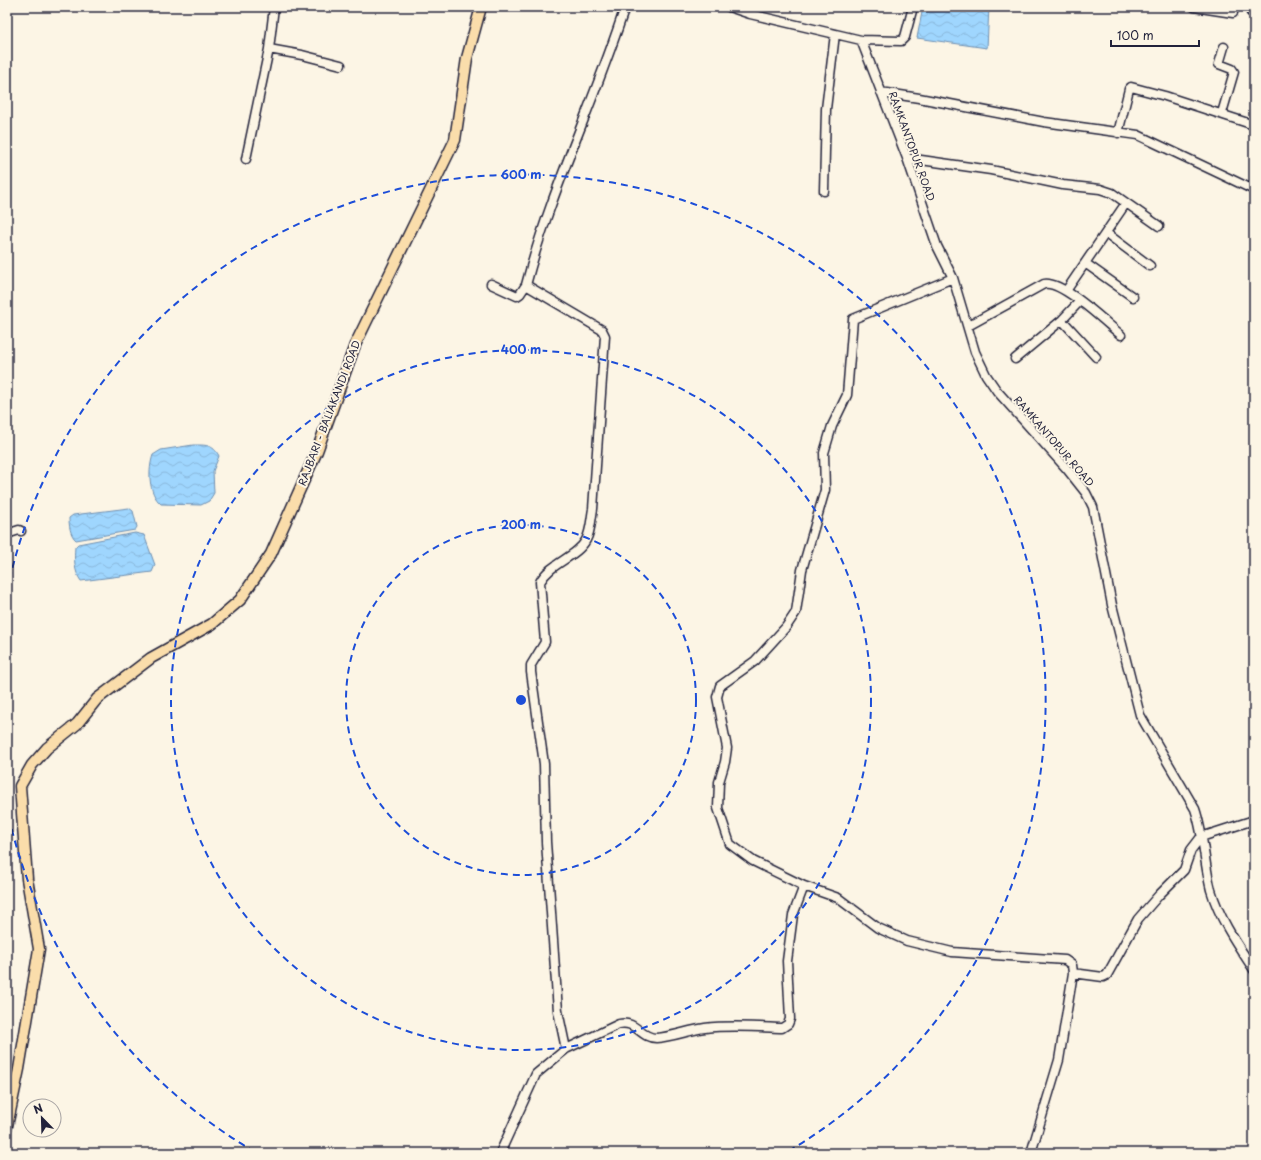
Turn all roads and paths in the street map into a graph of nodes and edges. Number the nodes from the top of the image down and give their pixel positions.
1 (274, 7) edge
2 (481, 7) edge
3 (625, 7) edge
4 (729, 7) edge
5 (913, 7) edge
6 (1194, 7) edge
7 (1252, 7) edge
8 (1222, 9) edge
9 (1232, 13) dead end
10 (1254, 13) edge
11 (834, 34) junction
12 (861, 40) junction
13 (1224, 47) dead end
14 (269, 49) junction
15 (341, 65) dead end
16 (881, 92) junction
17 (1222, 113) junction
18 (1254, 124) edge
19 (1118, 133) junction
20 (907, 158) junction
21 (246, 159) dead end
22 (1254, 190) edge
23 (824, 191) dead end
24 (1126, 203) junction
25 (1159, 226) dead end
26 (1106, 233) junction
27 (1085, 263) junction
28 (1150, 266) dead end
29 (953, 278) junction
30 (491, 284) dead end
31 (526, 285) junction
32 (1066, 291) junction
33 (1133, 297) dead end
34 (1080, 301) junction
35 (1062, 320) junction
36 (968, 326) junction
37 (1121, 335) dead end
38 (1096, 357) dead end
39 (1015, 359) dead end
40 (21, 531) dead end
41 (7, 534) edge
42 (1254, 820) edge
43 (1201, 837) junction
44 (804, 886) junction
45 (1254, 970) edge
46 (1073, 973) junction
47 (566, 1049) junction
48 (7, 1126) edge
49 (500, 1153) edge
50 (1031, 1153) edge

1 - 14 street
2 - 48 main road, RAJBARI - BALIAKANDI ROAD
3 - 31 street
4 - 11 street
5 - 12 street
6 - 8 street
7 - 10 street
8 - 9 street
11 - 12 street
11 - 23 street
12 - 16 street, RAMKANTOPUR ROAD
13 - 17 street
14 - 15 street
14 - 21 street
16 - 19 street
16 - 20 street, RAMKANTOPUR ROAD
17 - 18 street
17 - 19 street
19 - 22 street
20 - 24 street
20 - 29 street, RAMKANTOPUR ROAD
24 - 25 street
24 - 26 street
26 - 27 street
26 - 28 street
27 - 32 street
27 - 33 street
29 - 36 street, RAMKANTOPUR ROAD
29 - 44 street
30 - 31 street
31 - 47 street
32 - 34 street
32 - 36 street
34 - 35 street
34 - 37 street
35 - 38 street
35 - 39 street
36 - 43 street, RAMKANTOPUR ROAD
40 - 41 street
42 - 43 street
43 - 45 street, RAMKANTOPUR ROAD
43 - 46 street
44 - 46 street
44 - 47 street
46 - 50 street
47 - 49 street

